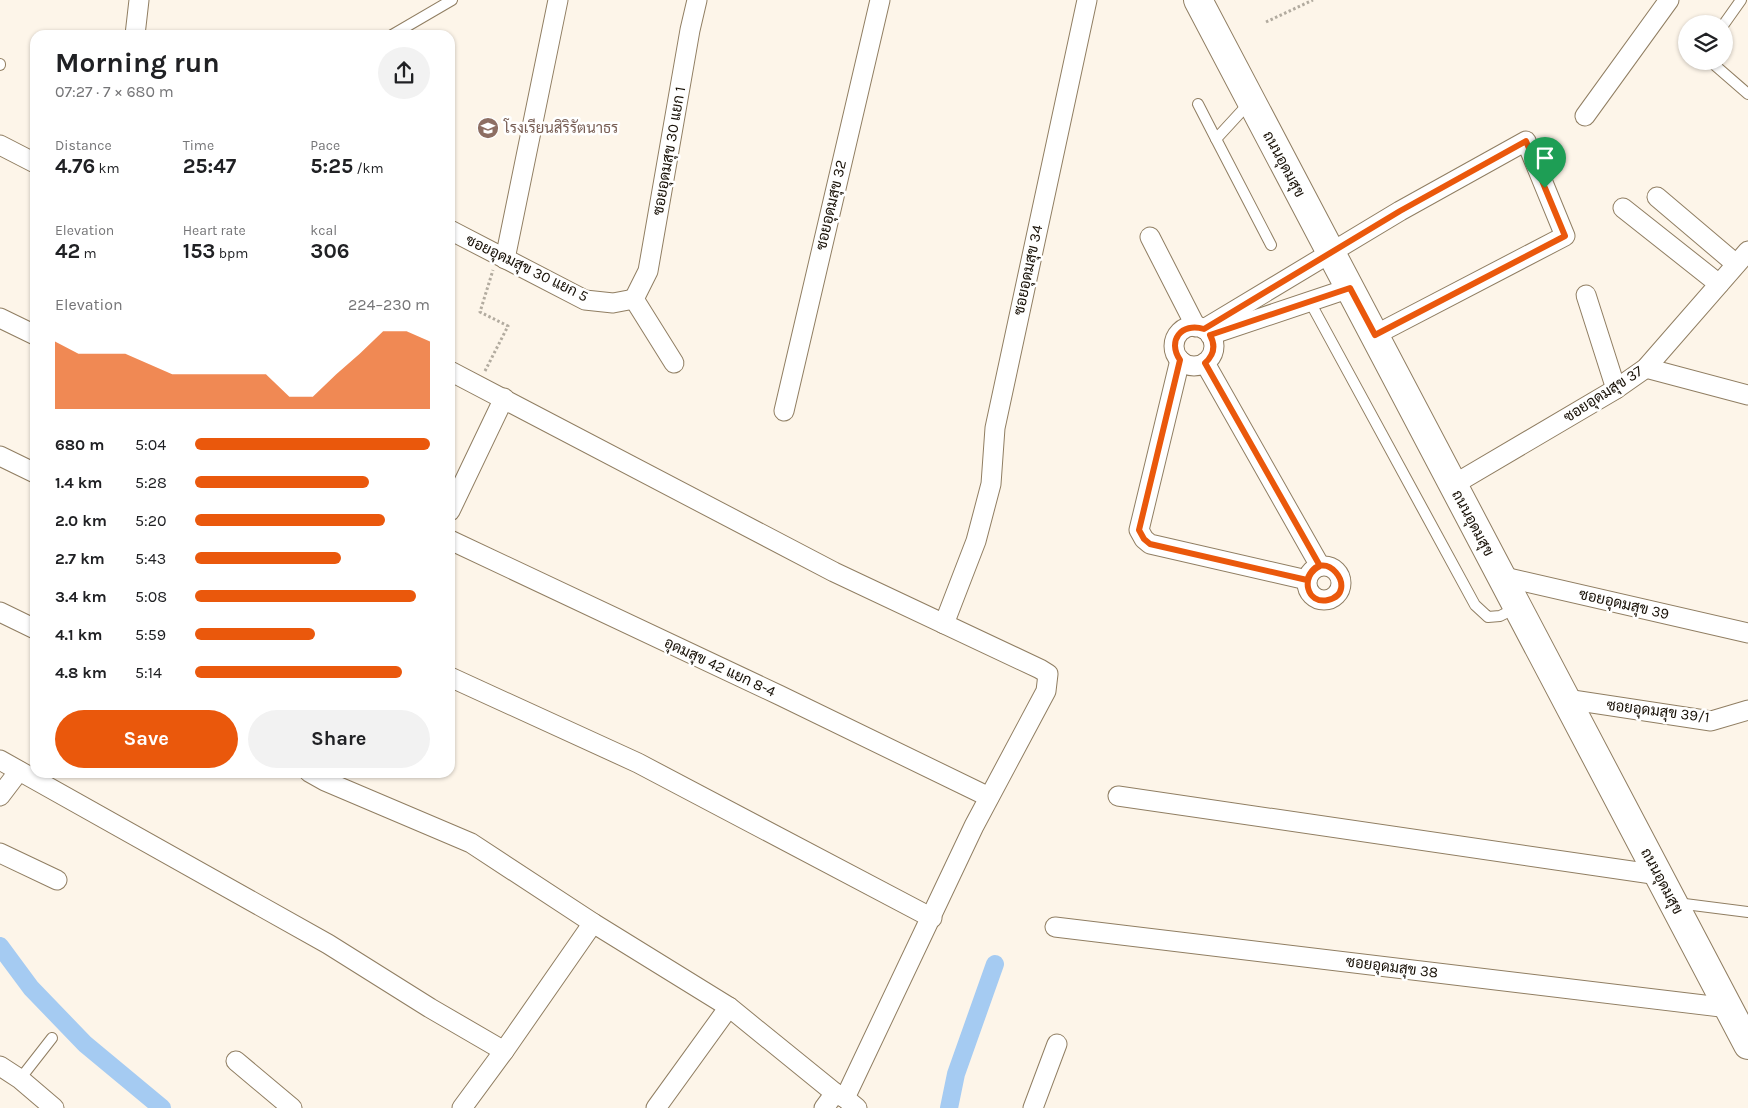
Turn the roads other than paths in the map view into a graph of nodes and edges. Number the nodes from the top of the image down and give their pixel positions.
1 (139, 0) edge
2 (452, 0) edge
3 (558, 0) edge
4 (697, 0) edge
5 (880, 0) edge
6 (1087, 0) edge
7 (1198, 0) edge
8 (1669, 0) edge
9 (1741, 0) edge
10 (1730, 15) edge
11 (136, 30) edge
12 (401, 30) edge
13 (1720, 70) edge
14 (1748, 94) edge
15 (1250, 101) junction
16 (1198, 104) dead end
17 (1586, 116) dead end
18 (1216, 139) junction
19 (0, 145) edge
20 (30, 160) edge
21 (1657, 197) dead end
22 (1623, 208) dead end
23 (455, 233) edge
24 (1150, 237) dead end
25 (1271, 244) dead end
26 (1332, 252) junction
27 (501, 257) junction
28 (1742, 258) edge
29 (1719, 284) junction
30 (1350, 288) junction
31 (1586, 295) dead end
32 (634, 299) junction
33 (1310, 302) junction
34 (0, 318) edge
35 (1203, 330) junction
36 (30, 332) edge
37 (1375, 335) junction
38 (1180, 360) junction
39 (674, 363) dead end
40 (1205, 363) junction
41 (1646, 368) junction
42 (455, 374) edge
43 (1616, 389) junction
44 (1748, 395) edge
45 (504, 398) junction
46 (784, 411) dead end
47 (0, 456) edge
48 (30, 471) edge
49 (1453, 485) junction
50 (455, 500) edge
51 (455, 542) edge
52 (1320, 566) junction
53 (1500, 576) junction
54 (1307, 580) junction
55 (1517, 608) junction
56 (0, 612) edge
57 (944, 624) junction
58 (30, 627) edge
59 (1748, 633) edge
60 (455, 679) edge
61 (1566, 699) junction
62 (1748, 710) edge
63 (0, 760) edge
64 (19, 771) junction
65 (30, 777) edge
66 (32, 778) edge
67 (328, 778) edge
68 (0, 796) edge
69 (1118, 796) dead end
70 (989, 797) junction
71 (0, 853) edge
72 (1659, 875) junction
73 (57, 880) dead end
74 (1673, 902) junction
75 (1748, 912) edge
76 (932, 918) junction
77 (593, 923) junction
78 (1055, 926) dead end
79 (729, 1007) junction
80 (1729, 1008) junction
81 (52, 1038) dead end
82 (1057, 1044) dead end
83 (1748, 1045) edge
84 (504, 1051) junction
85 (236, 1061) dead end
86 (0, 1066) edge
87 (20, 1079) junction
88 (840, 1102) edge
89 (54, 1108) edge
90 (292, 1108) edge
91 (462, 1108) edge
92 (656, 1108) edge
93 (1034, 1108) edge

1 - 11 street
2 - 12 lane
3 - 27 street
4 - 32 street, ซอยอุดมสุข 30 แยก 1
5 - 46 street, ซอยอุดมสุข 32
6 - 57 street, ซอยอุดมสุข 34
7 - 15 main road, ถนนอุดมสุข
8 - 17 street
9 - 10 lane
13 - 14 lane
15 - 18 lane
15 - 26 main road, ถนนอุดมสุข
16 - 18 lane
18 - 25 lane
19 - 20 street
21 - 28 street
22 - 29 street
23 - 27 street, ซอยอุดมสุข 30 แยก 5
24 - 35 street
26 - 30 main road, ถนนอุดมสุข
26 - 35 street
26 - 37 street
27 - 32 street, ซอยอุดมสุข 30 แยก 5
28 - 29 street, ซอยอุดมสุข 37
29 - 41 street, ซอยอุดมสุข 37
30 - 33 street
30 - 37 main road, ถนนอุดมสุข
31 - 43 street
32 - 39 street
33 - 35 street
33 - 55 lane
34 - 36 street
35 - 38 street
35 - 40 street
37 - 49 main road, ถนนอุดมสุข
38 - 40 street
38 - 54 street
40 - 52 street
41 - 43 street, ซอยอุดมสุข 37
41 - 44 street
42 - 45 street
43 - 49 street, ซอยอุดมสุข 37
45 - 50 street
45 - 57 street
47 - 48 street
49 - 53 main road, ถนนอุดมสุข
51 - 70 street, อุดมสุข 42 แยก 8-4
52 - 54 street
52 - 54 street
53 - 55 main road, ถนนอุดมสุข
53 - 59 street, ซอยอุดมสุข 39
55 - 61 main road, ถนนอุดมสุข
56 - 58 street
57 - 70 street
60 - 76 street
61 - 62 street, ซอยอุดมสุข 39/1
61 - 72 main road, ถนนอุดมสุข
63 - 64 street
64 - 65 street
64 - 68 street
66 - 84 street
67 - 77 street
69 - 72 street
70 - 76 street
71 - 73 street
72 - 74 main road, ถนนอุดมสุข
74 - 75 lane
74 - 80 main road, ถนนอุดมสุข
76 - 88 street
77 - 79 street
77 - 84 street
78 - 80 street, ซอยอุดมสุข 38
79 - 88 street
79 - 92 street
80 - 83 main road, ถนนอุดมสุข
81 - 87 lane
82 - 93 street
84 - 91 street
85 - 90 street
86 - 87 street
87 - 89 street

